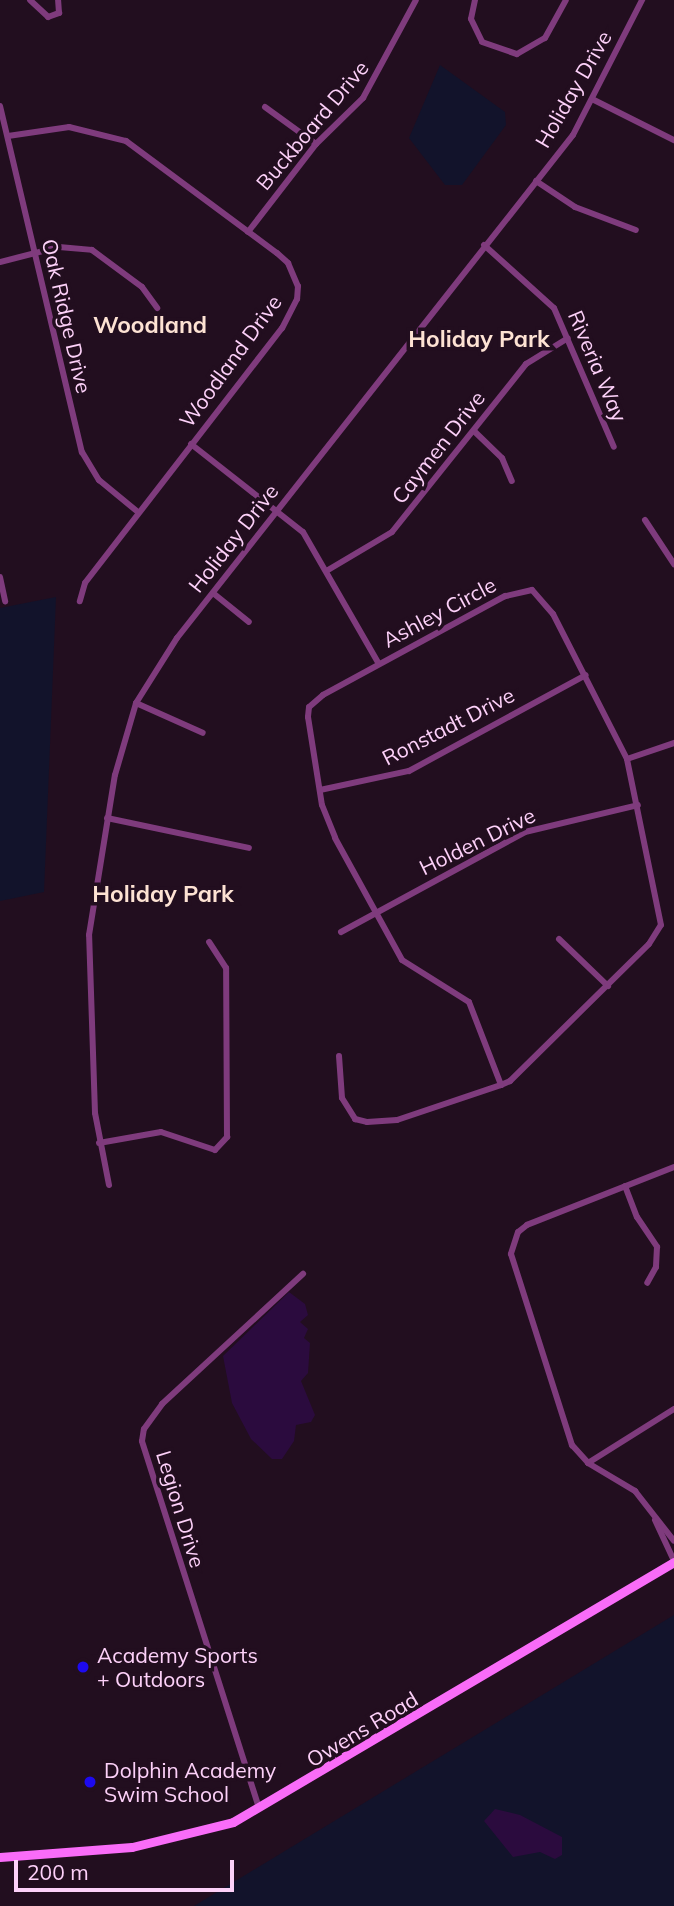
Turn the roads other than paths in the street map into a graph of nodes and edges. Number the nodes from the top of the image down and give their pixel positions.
1 (30, 0) edge
2 (58, 0) edge
3 (416, 0) edge
4 (475, 0) edge
5 (556, 0) edge
6 (566, 0) edge
7 (642, 0) edge
8 (561, 9) junction
9 (592, 99) junction
10 (0, 106) edge
11 (265, 107) dead end
12 (8, 136) junction
13 (674, 140) edge
14 (316, 144) junction
15 (536, 181) junction
16 (636, 230) dead end
17 (248, 232) junction
18 (484, 245) junction
19 (34, 254) junction
20 (0, 262) edge
21 (157, 308) dead end
22 (568, 338) junction
23 (474, 431) junction
24 (191, 444) junction
25 (614, 447) dead end
26 (512, 481) dead end
27 (278, 510) junction
28 (138, 512) junction
29 (645, 520) dead end
30 (674, 564) edge
31 (328, 570) junction
32 (0, 577) edge
33 (213, 593) junction
34 (5, 601) dead end
35 (80, 601) dead end
36 (249, 622) dead end
37 (379, 664) junction
38 (586, 675) junction
39 (136, 703) junction
40 (203, 733) dead end
41 (674, 743) edge
42 (627, 760) junction
43 (320, 790) junction
44 (638, 805) junction
45 (107, 818) junction
46 (250, 848) dead end
47 (374, 913) junction
48 (341, 932) dead end
49 (559, 939) dead end
50 (209, 942) dead end
51 (608, 986) junction
52 (339, 1056) dead end
53 (500, 1085) junction
54 (99, 1143) junction
55 (674, 1167) edge
56 (109, 1185) dead end
57 (625, 1186) junction
58 (303, 1274) dead end
59 (647, 1283) dead end
60 (674, 1409) edge
61 (588, 1463) junction
62 (655, 1518) junction
63 (674, 1541) edge
64 (674, 1561) edge
65 (260, 1810) junction
66 (0, 1857) edge

1 - 2 street
3 - 14 street, Buckboard Drive
4 - 8 street
5 - 8 street
6 - 8 street
7 - 9 street, Holiday Drive
9 - 13 street
9 - 15 street, Holiday Drive
10 - 12 street, Oak Ridge Drive
11 - 14 street
12 - 17 street, Woodland Drive
12 - 19 street, Oak Ridge Drive
14 - 17 street, Buckboard Drive
15 - 16 street
15 - 18 street, Holiday Drive
17 - 24 street, Woodland Drive
18 - 22 street, Riveria Way
18 - 27 street, Holiday Drive
19 - 20 street
19 - 21 street
19 - 28 street, Oak Ridge Drive
22 - 23 street, Caymen Drive
22 - 25 street, Riveria Way
23 - 26 street
23 - 31 street, Caymen Drive
24 - 27 street
24 - 28 street, Woodland Drive
27 - 31 street
27 - 33 street, Holiday Drive
28 - 35 street, Woodland Drive
29 - 30 street
31 - 37 street
32 - 34 street
33 - 36 street
33 - 39 street, Holiday Drive
37 - 38 street, Ashley Circle
37 - 43 street, Ashley Circle
38 - 42 street, Ashley Circle
38 - 43 street, Ronstadt Drive
39 - 40 street
39 - 45 street, Holiday Drive
41 - 42 street
42 - 44 street, Ashley Circle
43 - 47 street, Ashley Circle
44 - 47 street, Holden Drive
44 - 51 street, Ashley Circle
45 - 46 street
45 - 54 street, Holiday Drive
47 - 48 street, Holden Drive
47 - 53 street, Ashley Circle
49 - 51 street
50 - 54 street
51 - 53 street, Ashley Circle
52 - 53 street, Ashley Circle
54 - 56 street, Holiday Drive
55 - 57 street
57 - 59 street
57 - 61 street
58 - 65 street, Legion Drive
60 - 61 street
61 - 62 street
62 - 63 street
62 - 64 street
64 - 65 street, Owens Road
65 - 66 street, Owens Road

